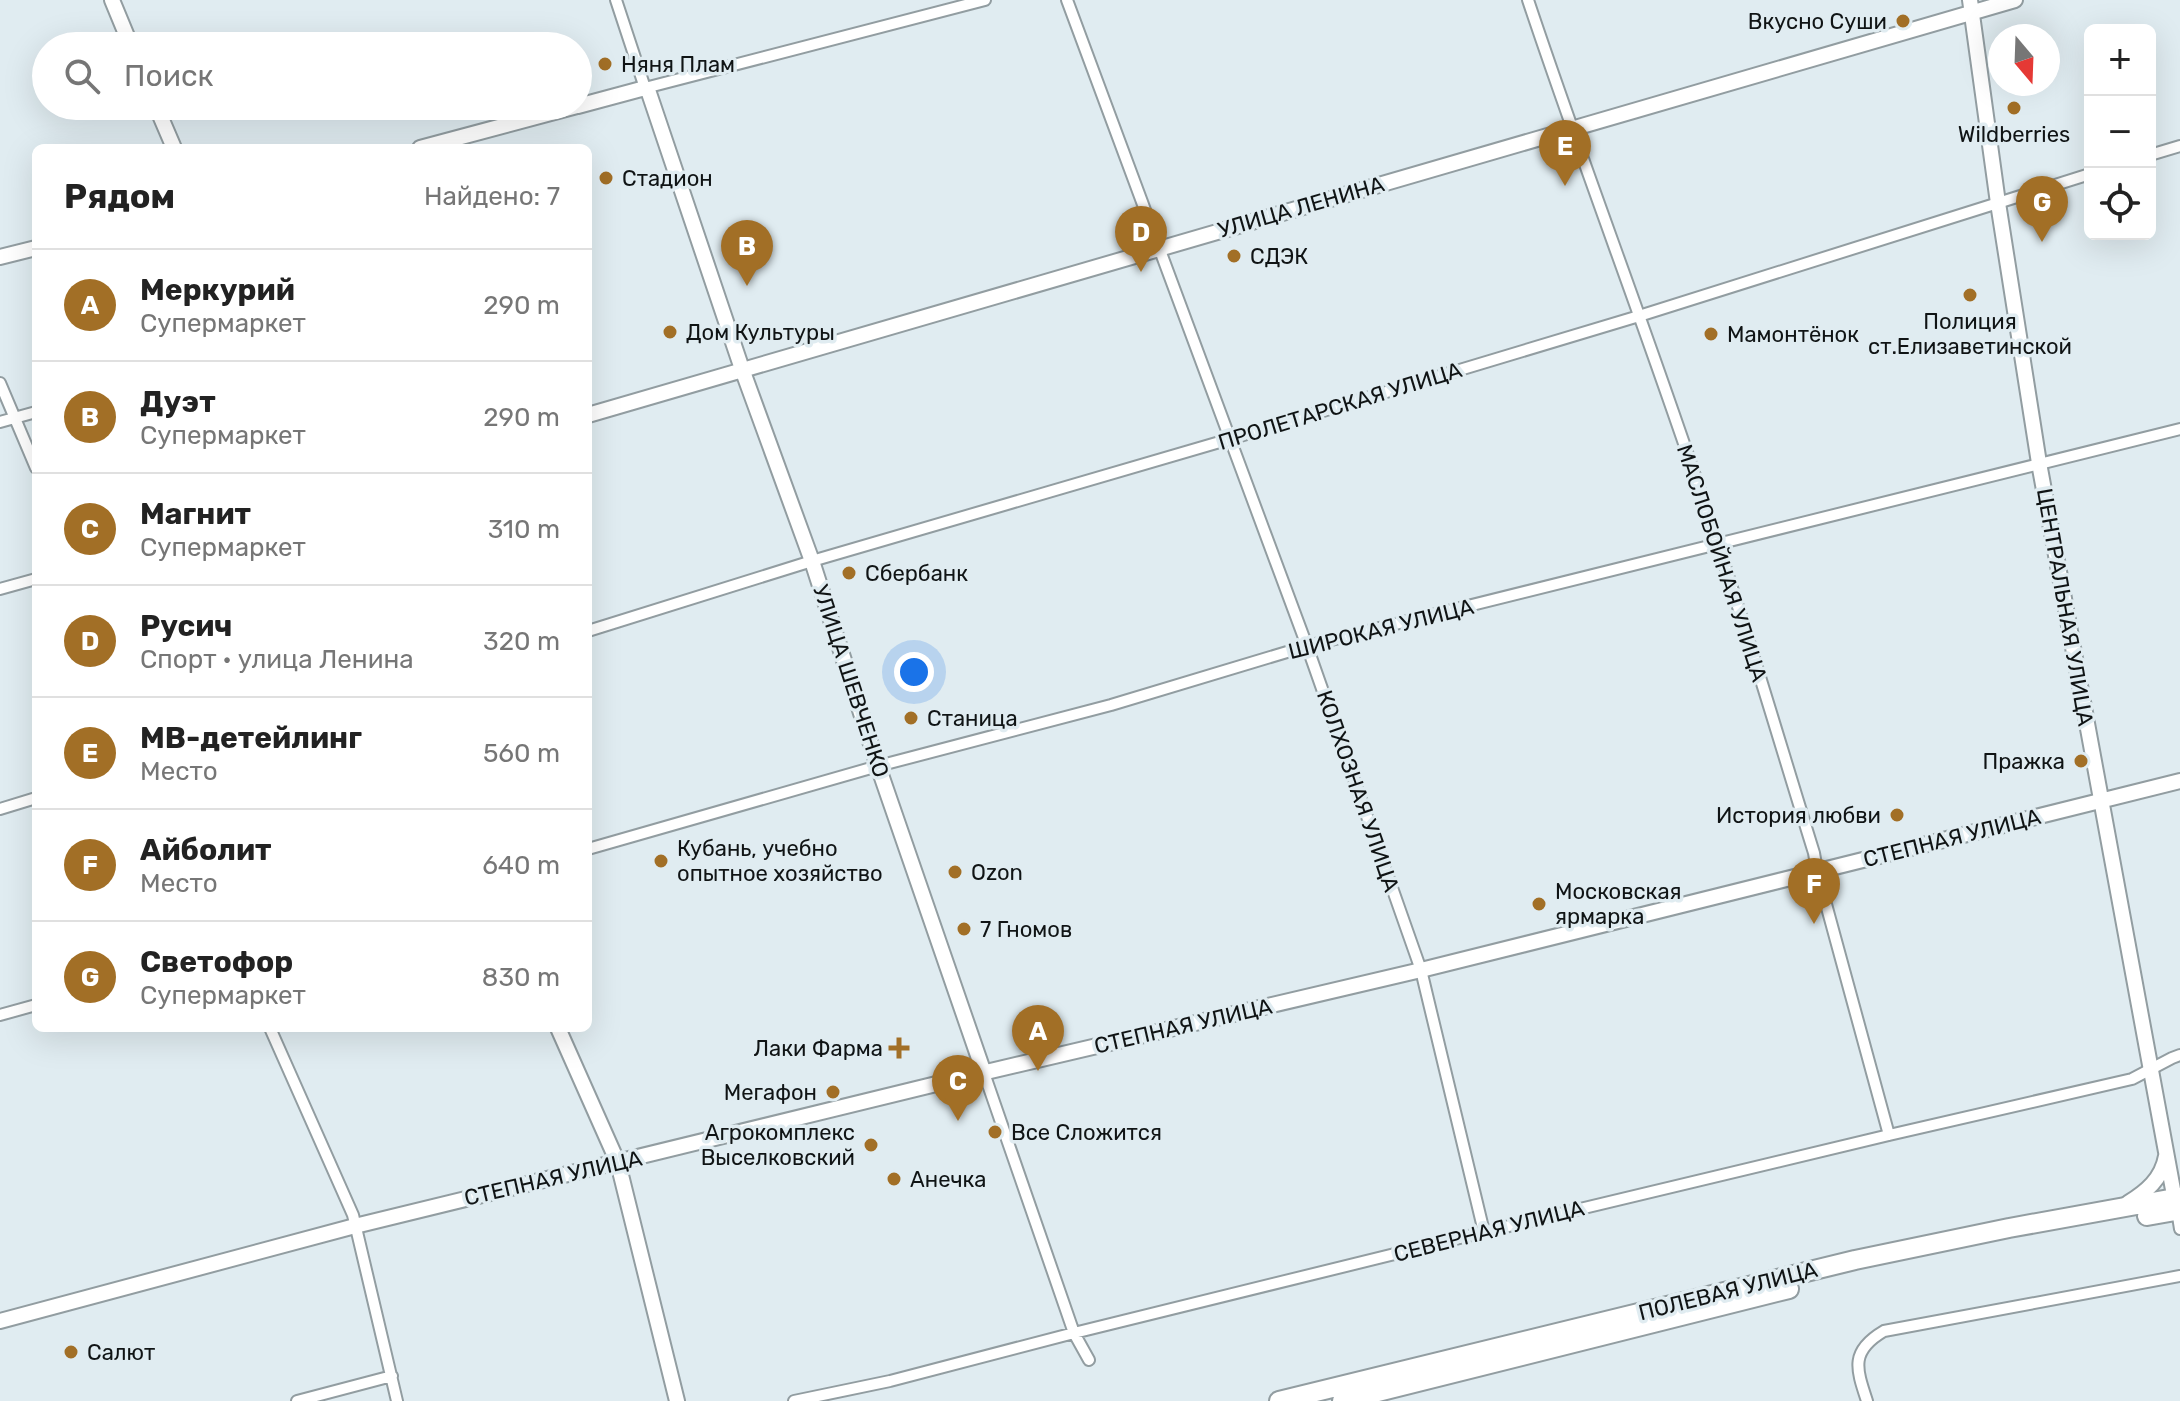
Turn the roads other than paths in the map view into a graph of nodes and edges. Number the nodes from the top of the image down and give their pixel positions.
1 (112, 0) edge
2 (616, 0) edge
3 (985, 0) edge
4 (1067, 0) edge
5 (1528, 0) edge
6 (2015, 0) edge
7 (1971, 6) edge
8 (125, 32) edge
9 (645, 88) junction
10 (592, 102) edge
11 (162, 120) edge
12 (525, 120) edge
13 (1571, 129) junction
14 (172, 144) edge
15 (435, 144) edge
16 (2180, 146) edge
17 (2156, 153) edge
18 (2084, 176) edge
19 (1998, 203) junction
20 (1158, 248) junction
21 (32, 249) edge
22 (0, 257) edge
23 (1639, 316) junction
24 (742, 369) junction
25 (0, 383) edge
26 (32, 413) edge
27 (592, 414) edge
28 (15, 418) junction
29 (0, 422) edge
30 (2180, 429) edge
31 (1230, 439) junction
32 (32, 458) edge
33 (2039, 463) junction
34 (1718, 545) junction
35 (812, 561) junction
36 (32, 580) edge
37 (0, 589) edge
38 (592, 630) edge
39 (1307, 646) junction
40 (878, 766) junction
41 (2180, 781) edge
42 (32, 799) edge
43 (2100, 801) junction
44 (0, 809) edge
45 (592, 848) edge
46 (1817, 871) junction
47 (1421, 970) junction
48 (32, 1006) edge
49 (0, 1015) edge
50 (272, 1032) edge
51 (560, 1032) edge
52 (2180, 1055) edge
53 (2152, 1069) junction
54 (984, 1073) junction
55 (1889, 1135) junction
56 (2166, 1152) junction
57 (618, 1163) junction
58 (2180, 1175) edge
59 (2118, 1209) junction
60 (2178, 1209) edge
61 (355, 1226) junction
62 (1484, 1232) junction
63 (2180, 1276) edge
64 (0, 1321) edge
65 (1074, 1333) junction
66 (1089, 1360) dead end
67 (392, 1376) junction
68 (297, 1401) edge
69 (397, 1401) edge
70 (677, 1401) edge
71 (794, 1401) edge
72 (1279, 1401) edge
73 (1342, 1401) edge
74 (1867, 1401) edge

1 - 8 street
2 - 9 street, УЛИЦА ШЕВЧЕНКО
3 - 9 street
4 - 20 street, КОЛХОЗНАЯ УЛИЦА
5 - 13 street, МАСЛОБОЙНАЯ УЛИЦА
6 - 7 street, УЛИЦА ЛЕНИНА
7 - 13 street, УЛИЦА ЛЕНИНА
7 - 19 street, ЦЕНТРАЛЬНАЯ УЛИЦА
9 - 10 street
9 - 24 street, УЛИЦА ШЕВЧЕНКО
11 - 14 street
12 - 15 street
13 - 20 street, УЛИЦА ЛЕНИНА
13 - 23 street, МАСЛОБОЙНАЯ УЛИЦА
16 - 17 street
18 - 19 street, ПРОЛЕТАРСКАЯ УЛИЦА
19 - 23 street, ПРОЛЕТАРСКАЯ УЛИЦА
19 - 33 street, ЦЕНТРАЛЬНАЯ УЛИЦА
20 - 24 street, УЛИЦА ЛЕНИНА
20 - 31 street, КОЛХОЗНАЯ УЛИЦА
21 - 22 street
23 - 31 street, ПРОЛЕТАРСКАЯ УЛИЦА
23 - 34 street, МАСЛОБОЙНАЯ УЛИЦА
24 - 27 street, УЛИЦА ЛЕНИНА
24 - 35 street, УЛИЦА ШЕВЧЕНКО
25 - 28 street
26 - 28 street
28 - 29 street
28 - 32 street
30 - 33 street, ШИРОКАЯ УЛИЦА
31 - 35 street, ПРОЛЕТАРСКАЯ УЛИЦА
31 - 39 street, КОЛХОЗНАЯ УЛИЦА
33 - 34 street, ШИРОКАЯ УЛИЦА
33 - 43 street, ЦЕНТРАЛЬНАЯ УЛИЦА
34 - 39 street, ШИРОКАЯ УЛИЦА
34 - 46 street, МАСЛОБОЙНАЯ УЛИЦА
35 - 38 street, ПРОЛЕТАРСКАЯ УЛИЦА
35 - 40 street, УЛИЦА ШЕВЧЕНКО
36 - 37 street
39 - 40 street, ШИРОКАЯ УЛИЦА
39 - 47 street, КОЛХОЗНАЯ УЛИЦА
40 - 45 street, ШИРОКАЯ УЛИЦА
40 - 54 street, УЛИЦА ШЕВЧЕНКО
41 - 43 street, СТЕПНАЯ УЛИЦА
42 - 44 street
43 - 46 street, СТЕПНАЯ УЛИЦА
43 - 53 street, ЦЕНТРАЛЬНАЯ УЛИЦА
46 - 47 street, СТЕПНАЯ УЛИЦА
46 - 55 street, МАСЛОБОЙНАЯ УЛИЦА
47 - 54 street, СТЕПНАЯ УЛИЦА
47 - 62 street, КОЛХОЗНАЯ УЛИЦА
48 - 49 street
50 - 61 street
51 - 57 street
52 - 53 street, СЕВЕРНАЯ УЛИЦА
53 - 55 street, СЕВЕРНАЯ УЛИЦА
53 - 56 street, ЦЕНТРАЛЬНАЯ УЛИЦА
54 - 57 street, СТЕПНАЯ УЛИЦА
54 - 65 street, УЛИЦА ШЕВЧЕНКО
55 - 62 street, СЕВЕРНАЯ УЛИЦА
56 - 58 street
56 - 59 street
56 - 60 street, ЦЕНТРАЛЬНАЯ УЛИЦА
57 - 61 street, СТЕПНАЯ УЛИЦА
57 - 70 street
59 - 60 highway, ПОЛЕВАЯ УЛИЦА
59 - 72 highway, ПОЛЕВАЯ УЛИЦА
60 - 73 highway, ПОЛЕВАЯ УЛИЦА
61 - 64 street, СТЕПНАЯ УЛИЦА
61 - 67 street
62 - 65 street, СЕВЕРНАЯ УЛИЦА
63 - 74 street
65 - 66 street, УЛИЦА ШЕВЧЕНКО
65 - 71 street, СЕВЕРНАЯ УЛИЦА
67 - 68 street
67 - 69 street

